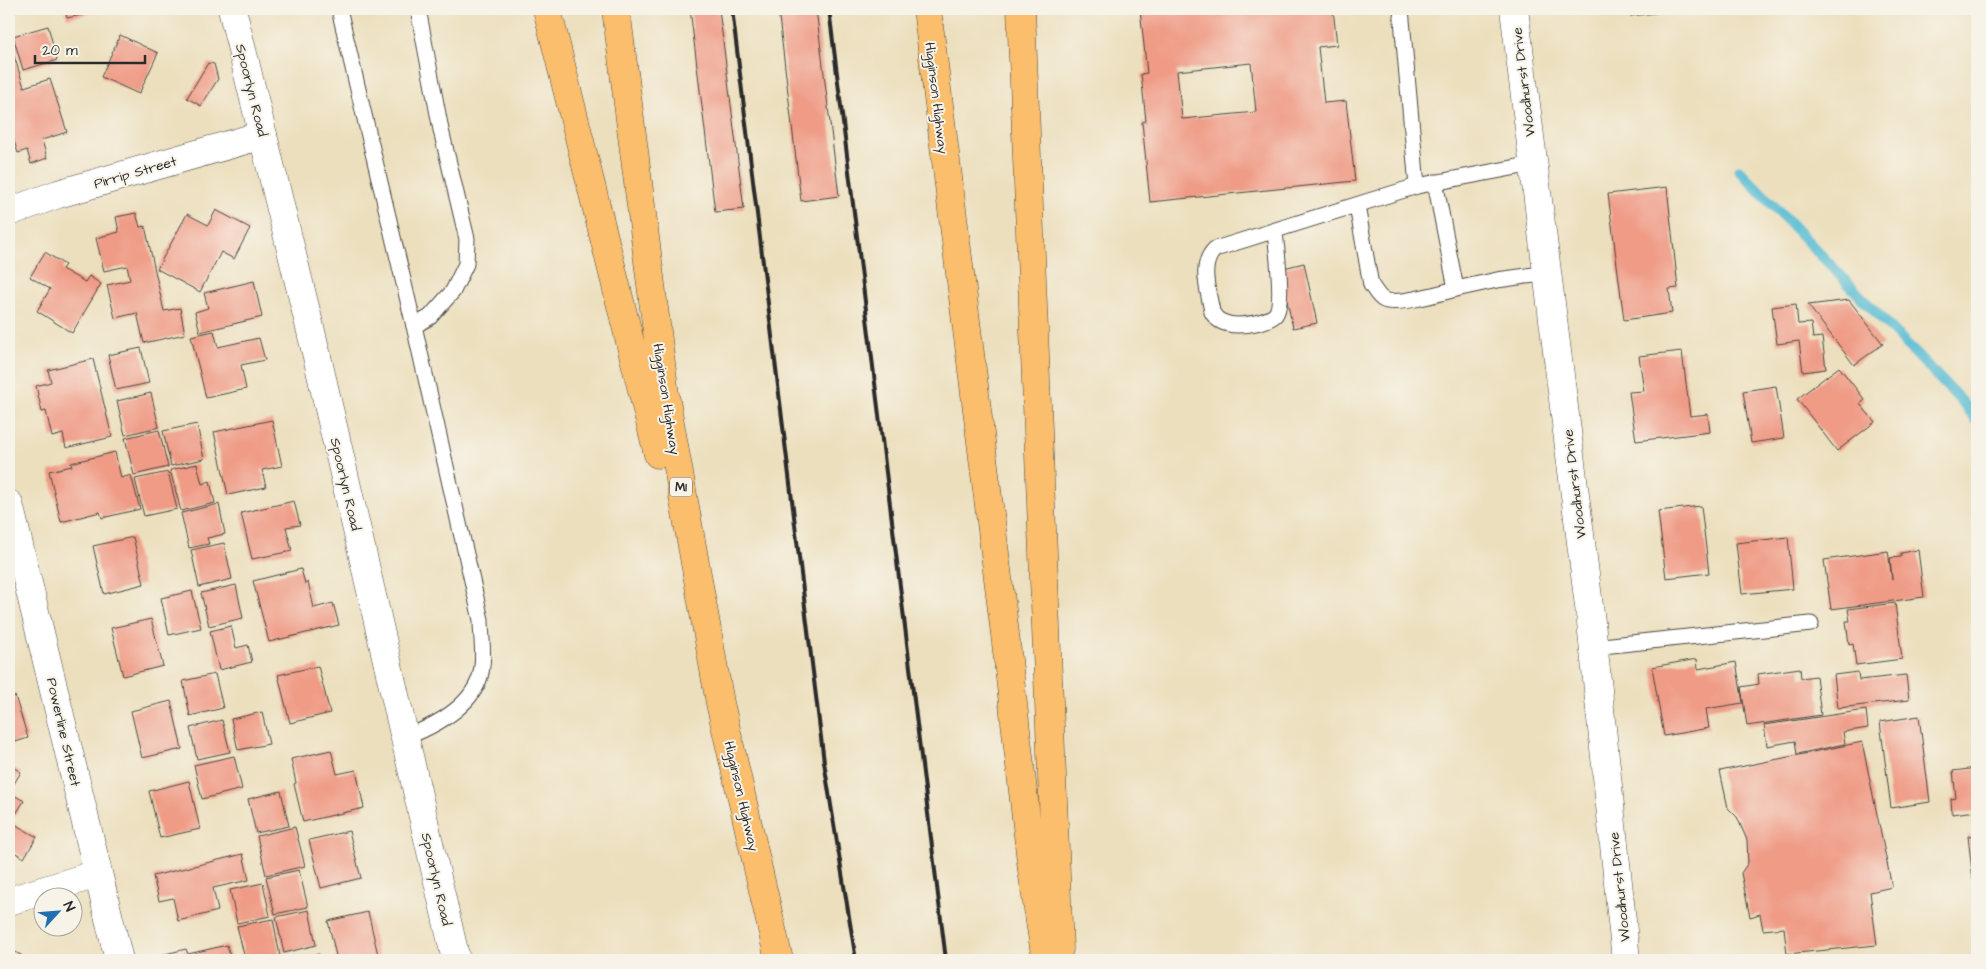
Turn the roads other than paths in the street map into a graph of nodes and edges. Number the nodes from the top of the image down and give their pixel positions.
1 (232, 9) edge
2 (339, 9) edge
3 (418, 9) edge
4 (547, 9) edge
5 (616, 9) edge
6 (926, 9) edge
7 (1021, 9) edge
8 (1401, 9) edge
9 (1514, 9) edge
10 (262, 135) junction
11 (1533, 164) junction
12 (1435, 182) junction
13 (1417, 186) junction
14 (1357, 206) junction
15 (9, 212) edge
16 (1275, 231) junction
17 (1549, 273) junction
18 (1456, 289) junction
19 (414, 326) junction
20 (9, 504) edge
21 (14, 556) edge
22 (1811, 624) dead end
23 (1593, 647) junction
24 (720, 703) junction
25 (404, 738) junction
26 (97, 874) junction
27 (9, 901) edge
28 (118, 960) edge
29 (456, 960) edge
30 (779, 960) edge
31 (1046, 960) edge
32 (1060, 960) edge
33 (1626, 960) edge

1 - 10 street, Spoorlyn Road
2 - 19 lane
3 - 19 lane
4 - 24 highway
5 - 24 highway, Higginson Highway / M1
6 - 31 highway, Higginson Highway
7 - 32 highway
8 - 13 lane
9 - 11 street, Woodhurst Drive
10 - 15 street, Pirrip Street
10 - 25 street, Spoorlyn Road
11 - 12 lane
11 - 17 street, Woodhurst Drive
12 - 13 lane
12 - 18 lane
13 - 14 lane
14 - 16 lane
14 - 18 lane
16 - 16 lane
17 - 18 lane
17 - 23 street, Woodhurst Drive
19 - 25 lane
20 - 21 street, Powerline Street
21 - 26 street, Powerline Street
22 - 23 lane
23 - 33 street, Woodhurst Drive
24 - 30 highway, Higginson Highway / M1
25 - 29 street, Spoorlyn Road
26 - 27 street
26 - 28 street, Powerline Street

